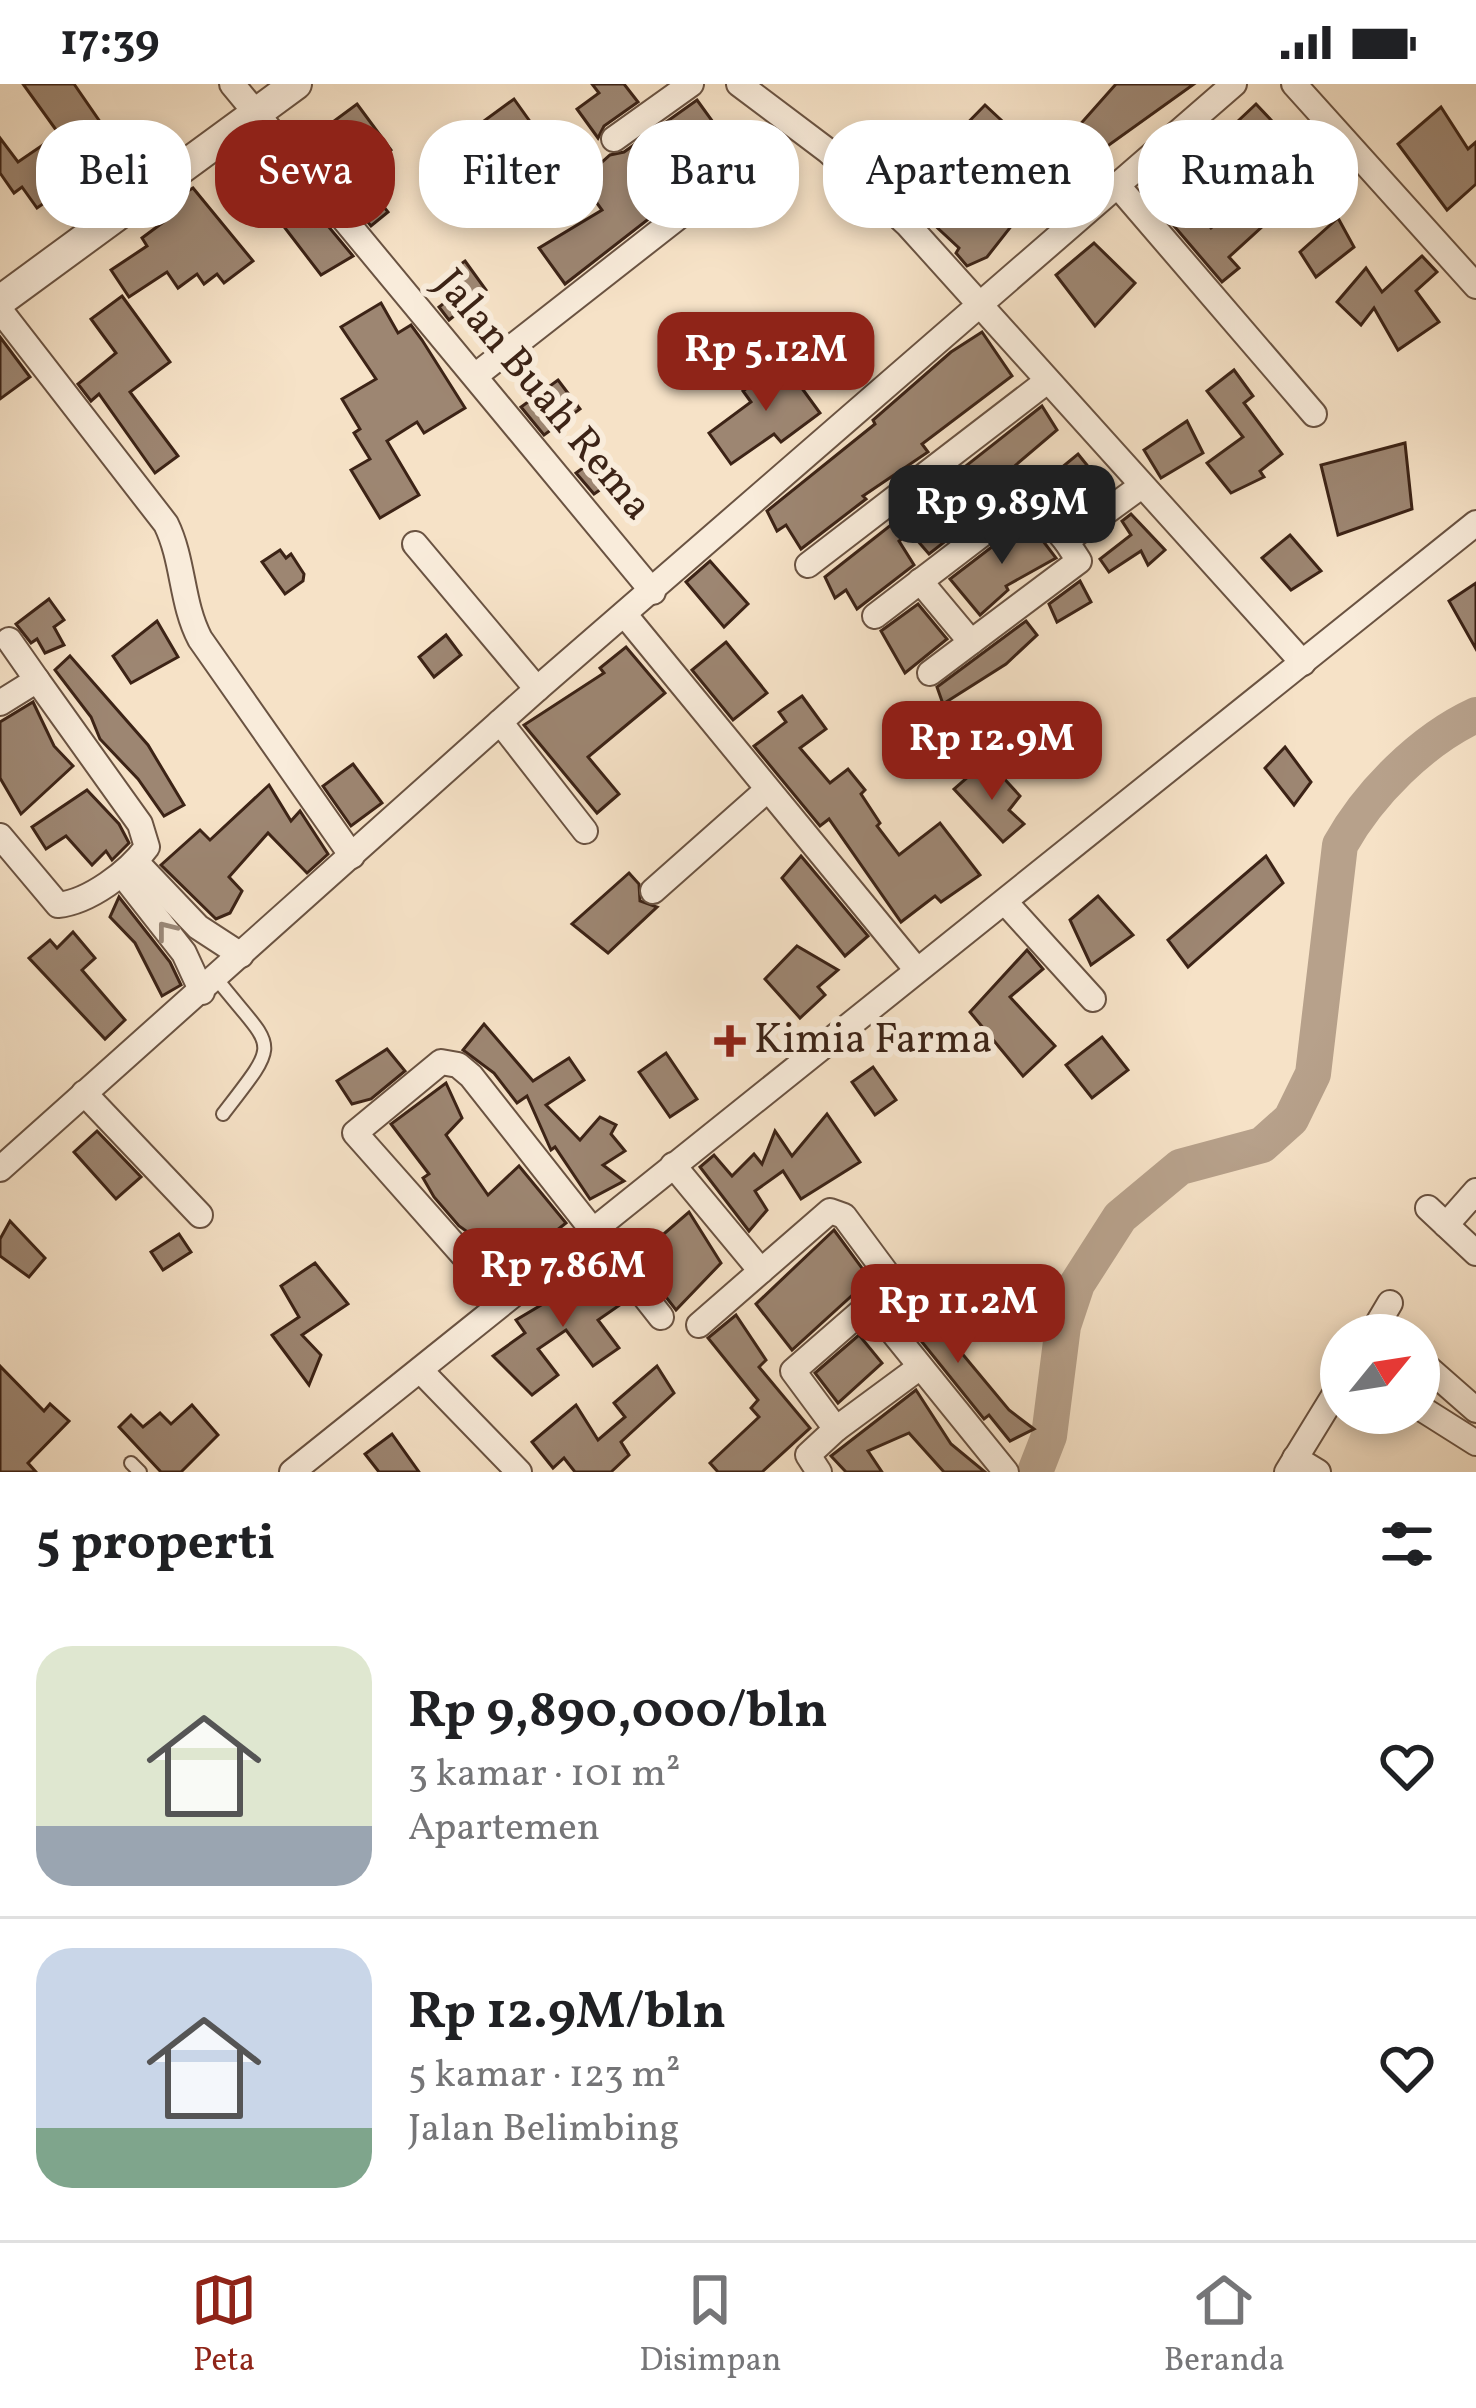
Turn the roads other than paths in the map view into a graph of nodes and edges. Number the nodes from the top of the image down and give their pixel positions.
1 (232, 84) edge
2 (296, 84) edge
3 (691, 84) edge
4 (739, 84) edge
5 (1234, 84) edge
6 (1294, 84) edge
7 (256, 113) junction
8 (614, 139) dead end
9 (1118, 187) junction
10 (664, 228) edge
11 (1476, 286) edge
12 (0, 306) edge
13 (977, 307) junction
14 (475, 376) junction
15 (1046, 382) junction
16 (1314, 414) dead end
17 (1140, 488) junction
18 (1476, 523) edge
19 (1066, 541) junction
20 (415, 544) dead end
21 (808, 566) dead end
22 (920, 580) junction
23 (653, 592) junction
24 (625, 615) junction
25 (875, 616) dead end
26 (9, 640) dead end
27 (971, 642) junction
28 (1303, 663) junction
29 (930, 673) dead end
30 (37, 680) junction
31 (537, 689) junction
32 (0, 703) edge
33 (500, 722) junction
34 (766, 790) junction
35 (585, 831) dead end
36 (0, 836) edge
37 (352, 856) junction
38 (129, 868) junction
39 (653, 891) dead end
40 (1005, 902) junction
41 (241, 956) junction
42 (916, 969) junction
43 (209, 985) junction
44 (1093, 999) dead end
45 (84, 1093) junction
46 (223, 1114) dead end
47 (674, 1165) junction
48 (0, 1169) edge
49 (1476, 1192) edge
50 (200, 1215) dead end
51 (591, 1230) junction
52 (1476, 1253) edge
53 (761, 1271) junction
54 (503, 1300) junction
55 (869, 1304) junction
56 (661, 1317) dead end
57 (699, 1325) dead end
58 (920, 1366) junction
59 (421, 1371) junction
60 (1440, 1378) edge
61 (1476, 1410) edge
62 (1320, 1418) edge
63 (1440, 1420) edge
64 (836, 1429) junction
65 (1476, 1443) edge
66 (1291, 1465) edge
67 (292, 1472) edge
68 (519, 1472) edge
69 (820, 1472) edge
70 (1006, 1472) edge
71 (1318, 1472) edge

1 - 7 street, Jalan Buah Rema
2 - 7 street
3 - 8 street
4 - 13 street
5 - 9 street
6 - 11 street
7 - 12 street
7 - 14 street, Jalan Buah Rema
9 - 13 street
9 - 16 street
10 - 14 street
12 - 37 street
13 - 15 street
13 - 23 street
14 - 23 street, Jalan Buah Rema
15 - 17 street
15 - 21 street
17 - 19 street
17 - 28 street
18 - 28 street
19 - 22 street
19 - 27 street
20 - 31 street
22 - 25 street
22 - 27 street
23 - 24 street
24 - 31 street
24 - 34 street
26 - 30 street
27 - 29 street
28 - 40 street
30 - 32 street
30 - 38 street
31 - 33 street
33 - 35 street
33 - 37 street
34 - 39 street
34 - 42 street
36 - 38 street
37 - 41 street
38 - 41 street
43 -> 38 street
40 - 42 street
40 - 44 street
41 - 43 street
42 - 47 street
43 - 45 street
43 - 46 lane
45 - 48 street
45 - 50 street
47 - 51 street
47 - 53 street
49 - 52 street
51 - 54 street
51 - 54 street
51 - 56 street
53 - 55 street
53 - 57 street
54 - 59 street
55 - 58 street
55 - 64 street
58 - 64 street
58 - 70 street
59 - 67 street
59 - 68 street
60 - 61 street
62 - 66 street
63 - 65 street
64 - 69 street
66 - 71 street

